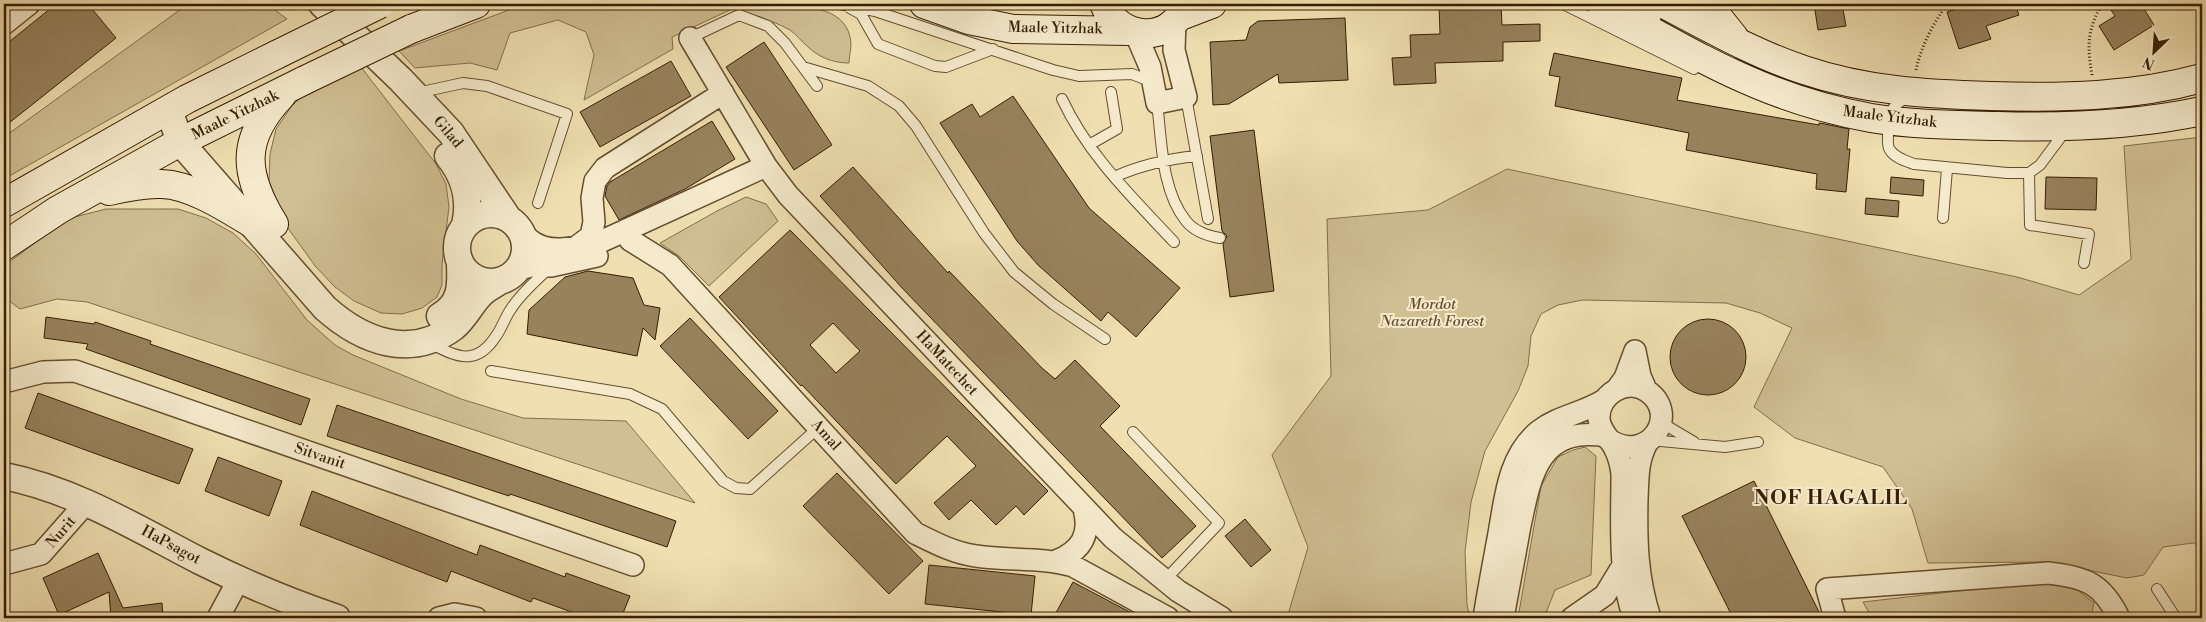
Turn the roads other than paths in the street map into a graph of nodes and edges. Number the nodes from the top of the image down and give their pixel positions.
1 (29, 4) edge
2 (322, 4) edge
3 (380, 4) edge
4 (476, 4) edge
5 (842, 4) edge
6 (924, 4) edge
7 (1104, 4) edge
8 (1212, 4) edge
9 (1563, 4) edge
10 (1601, 4) edge
11 (1711, 4) edge
12 (1659, 9) edge
13 (1179, 14) edge
14 (4, 24) edge
15 (1132, 31) junction
16 (690, 38) joint
17 (1743, 45) junction
18 (993, 49) junction
19 (803, 67) junction
20 (1703, 74) dead end
21 (2202, 78) edge
22 (296, 85) junction
23 (816, 86) dead end
24 (1111, 92) dead end
25 (722, 93) junction
26 (1155, 93) junction
27 (1919, 93) junction
28 (409, 96) junction
29 (1186, 97) junction
30 (1062, 98) dead end
31 (169, 110) junction
32 (2202, 110) edge
33 (1887, 120) junction
34 (2070, 126) junction
35 (188, 138) junction
36 (1089, 145) junction
37 (1197, 156) junction
38 (1164, 160) junction
39 (766, 166) junction
40 (1947, 169) junction
41 (2029, 173) junction
42 (1114, 177) junction
43 (81, 198) junction
44 (4, 203) edge
45 (538, 203) dead end
46 (667, 213) junction
47 (1942, 218) dead end
48 (1208, 219) dead end
49 (512, 222) junction
50 (264, 224) junction
51 (465, 226) junction
52 (1220, 238) dead end
53 (630, 240) junction
54 (1174, 242) dead end
55 (4, 246) edge
56 (575, 248) junction
57 (2084, 263) dead end
58 (460, 265) junction
59 (551, 266) junction
60 (509, 275) junction
61 (458, 323) junction
62 (1105, 339) dead end
63 (425, 341) junction
64 (473, 356) junction
65 (491, 371) dead end
66 (4, 382) edge
67 (1646, 390) junction
68 (1610, 394) junction
69 (1661, 416) junction
70 (820, 427) junction
71 (1133, 432) dead end
72 (1607, 438) junction
73 (1649, 441) junction
74 (1758, 442) dead end
75 (1702, 445) junction
76 (4, 476) edge
77 (86, 503) junction
78 (1084, 509) junction
79 (1056, 561) junction
80 (4, 564) edge
81 (633, 565) dead end
82 (1622, 567) junction
83 (239, 579) junction
84 (1165, 580) junction
85 (2157, 589) dead end
86 (1591, 605) junction
87 (218, 618) edge
88 (337, 618) edge
89 (439, 618) edge
90 (476, 618) edge
91 (1168, 618) edge
92 (1222, 618) edge
93 (1484, 618) edge
94 (1502, 618) edge
95 (1572, 618) edge
96 (1639, 618) edge
97 (1835, 618) edge
98 (2119, 618) edge
99 (2176, 618) edge

1 - 14 street
2 - 28 street, Gilad
3 - 31 main road, bridge
4 - 22 main road, Maale Yitzhak, bridge
5 - 18 lane
5 - 18 lane
6 - 15 main road, Maale Yitzhak
7 - 15 main road
8 - 13 main road
9 - 20 lane
10 - 12 main road, Maale Yitzhak
11 - 17 main road
12 - 17 main road, Maale Yitzhak
12 - 33 main road, Maale Yitzhak
13 - 15 main road, Maale Yitzhak
13 - 29 street
15 - 26 street
16 - 19 lane
16 - 25 street, HaMatechet
17 - 27 main road, Maale Yitzhak
18 - 26 lane
19 - 23 lane
19 - 62 lane
21 - 27 main road, Maale Yitzhak
22 - 35 main road, Maale Yitzhak
22 - 50 main road
24 - 36 lane
25 - 39 street, HaMatechet
25 - 56 street
26 - 29 street
26 - 38 lane
27 - 33 lane
28 - 45 lane
28 - 49 street, Gilad
28 - 51 street, Gilad
29 - 37 lane
30 - 36 lane
31 - 35 street
31 - 44 main road
32 - 34 main road, Maale Yitzhak
33 - 34 main road, Maale Yitzhak
33 - 40 lane
34 - 41 lane
35 - 43 main road, Maale Yitzhak
35 - 50 street
36 - 42 lane
37 - 38 lane
37 - 48 lane
38 - 42 lane
38 - 52 lane
39 - 46 street
39 - 78 street, HaMatechet
40 - 41 lane
40 - 47 lane
41 - 57 lane
42 - 54 lane
43 - 50 main road
43 - 55 main road, Maale Yitzhak
46 - 53 street
46 - 56 street
49 - 51 street
49 - 56 street
49 - 60 street
50 - 58 street
50 - 63 street
51 - 58 street
53 - 59 street
53 - 70 street, Amal
58 - 60 street
59 - 60 street
59 - 64 lane
60 - 61 street
61 - 63 street
61 - 64 lane
63 - 64 lane
65 - 70 lane
66 - 81 street, Sitvanit
67 - 68 street
67 - 68 street
67 - 69 street
68 - 72 street
68 - 93 street
69 - 73 street
69 - 75 lane
70 - 79 street, Amal
71 - 84 lane
72 - 73 street
72 - 82 street
72 - 94 street
73 - 75 lane
73 - 96 street
74 - 75 lane
76 - 77 street, HaPsagot
77 - 80 street, Nurit
77 - 83 street, HaPsagot
78 - 79 street
78 - 84 street, HaMatechet
79 - 91 street, Amal
82 - 86 street
82 - 96 street
83 - 87 street
83 - 88 street, HaPsagot
84 - 92 street, HaMatechet
85 - 99 lane
86 - 95 street
86 - 96 street
89 - 90 street
97 - 98 street

